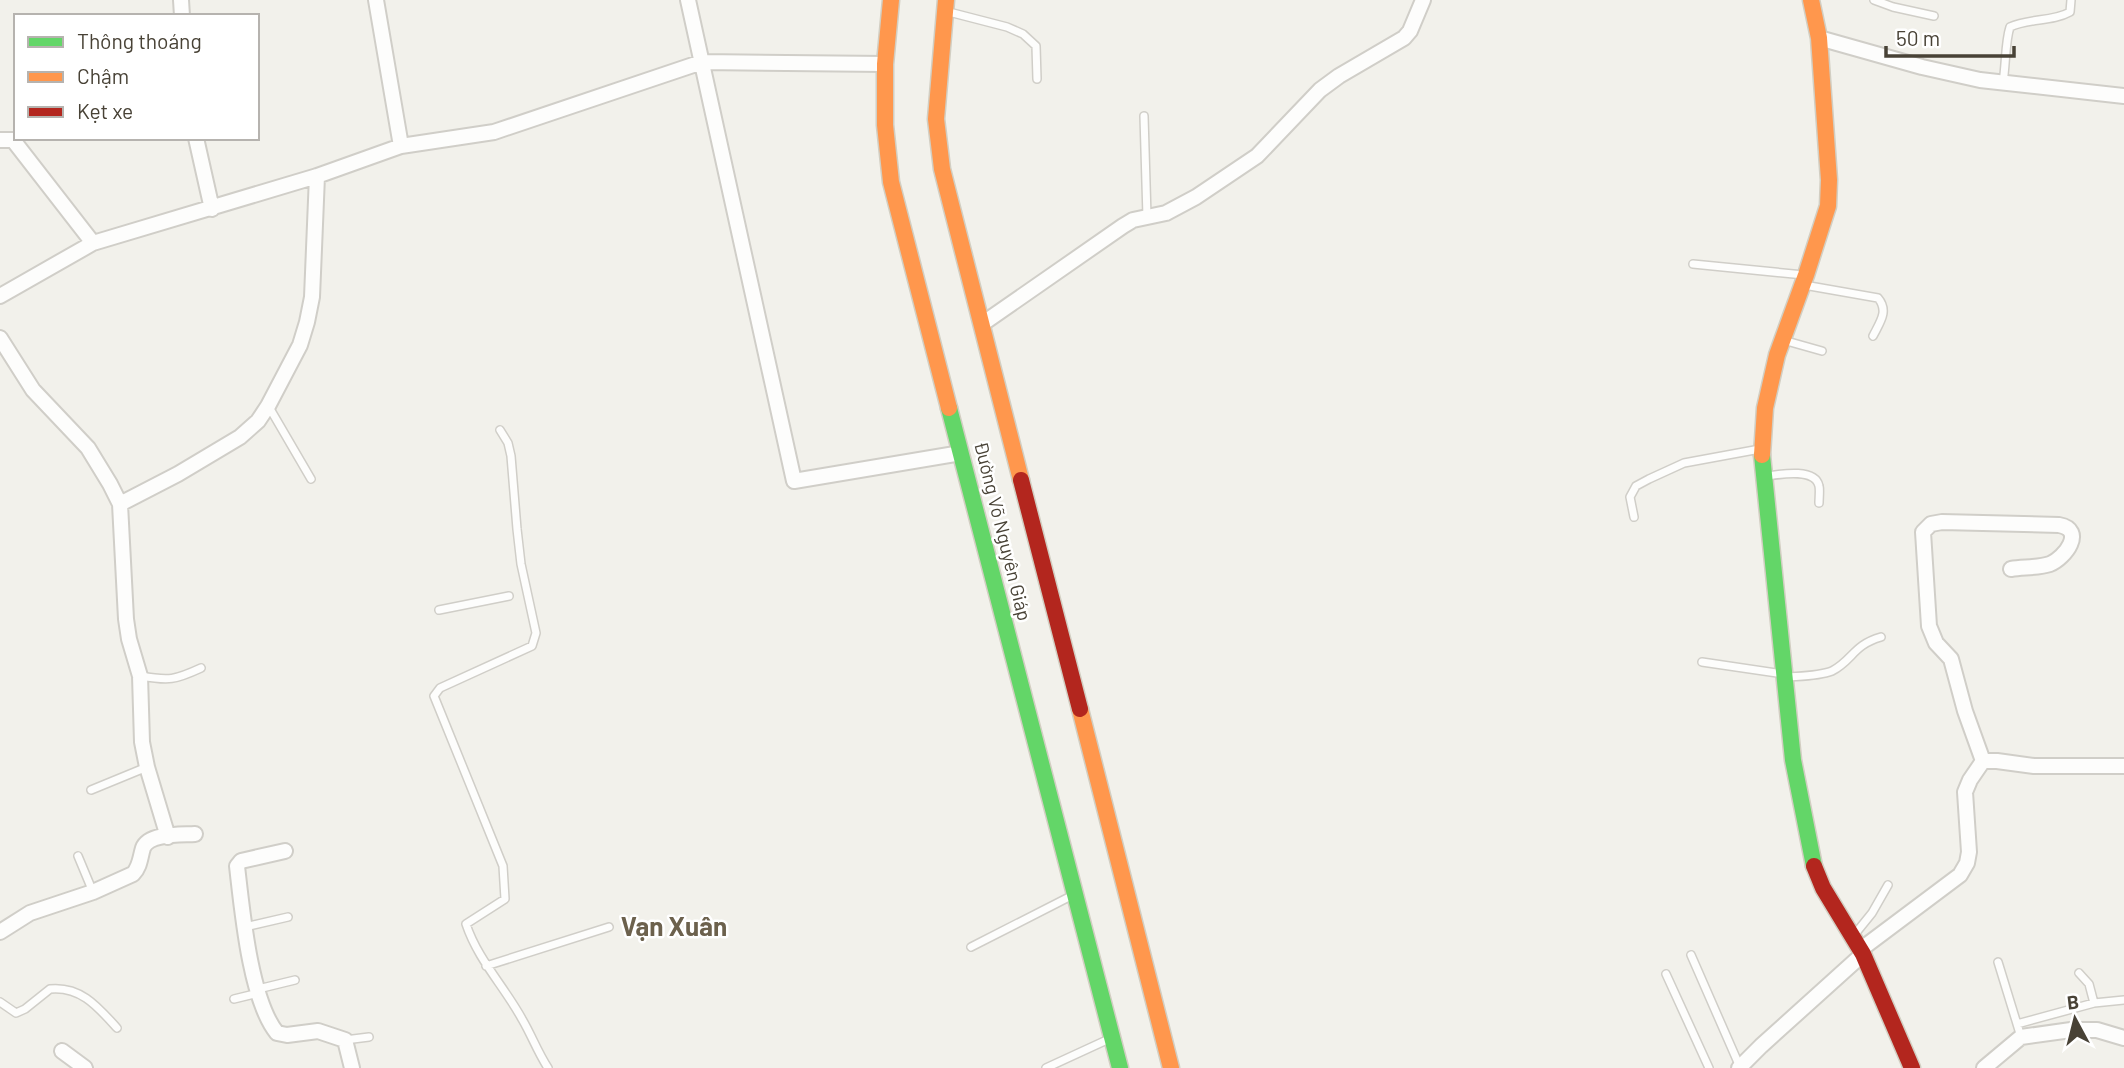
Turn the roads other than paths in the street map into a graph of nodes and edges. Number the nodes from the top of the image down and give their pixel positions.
1 (376, 0) edge
2 (688, 0) edge
3 (891, 0) edge
4 (1423, 0) edge
5 (1811, 0) edge
6 (1874, 0) edge
7 (2071, 0) edge
8 (946, 5) edge
9 (1934, 16) dead end
10 (1819, 38) junction
11 (702, 62) junction
12 (885, 64) junction
13 (1037, 79) dead end
14 (2003, 83) junction
15 (2124, 96) edge
16 (1144, 116) dead end
17 (196, 140) edge
18 (0, 141) edge
19 (401, 146) junction
20 (317, 176) junction
21 (212, 209) junction
22 (1147, 217) junction
23 (93, 243) junction
24 (1693, 264) dead end
25 (1805, 280) junction
26 (0, 296) edge
27 (982, 324) junction
28 (1873, 336) dead end
29 (0, 338) edge
30 (1782, 340) junction
31 (1822, 351) dead end
32 (268, 406) junction
33 (500, 430) dead end
34 (1761, 449) junction
35 (961, 453) junction
36 (1764, 477) junction
37 (311, 479) dead end
38 (1818, 503) dead end
39 (120, 504) junction
40 (1634, 517) dead end
41 (2011, 569) dead end
42 (509, 596) dead end
43 (439, 610) dead end
44 (1881, 637) dead end
45 (1702, 662) dead end
46 (201, 668) dead end
47 (140, 676) junction
48 (1784, 676) junction
49 (1983, 761) junction
50 (2124, 766) edge
51 (147, 767) junction
52 (91, 790) dead end
53 (195, 834) dead end
54 (169, 837) junction
55 (285, 851) dead end
56 (78, 856) dead end
57 (1888, 885) dead end
58 (93, 892) junction
59 (1075, 894) junction
60 (288, 917) dead end
61 (609, 926) dead end
62 (244, 927) junction
63 (0, 932) edge
64 (971, 947) dead end
65 (1858, 947) junction
66 (1691, 955) dead end
67 (1998, 962) dead end
68 (486, 966) junction
69 (2079, 973) dead end
70 (1666, 974) dead end
71 (295, 980) dead end
72 (258, 991) junction
73 (234, 999) dead end
74 (2124, 1000) edge
75 (0, 1002) edge
76 (2094, 1003) junction
77 (117, 1028) dead end
78 (2019, 1031) junction
79 (369, 1037) dead end
80 (1112, 1037) junction
81 (2124, 1038) edge
82 (345, 1041) junction
83 (62, 1051) dead end
84 (85, 1068) edge
85 (352, 1068) edge
86 (548, 1068) edge
87 (1046, 1068) edge
88 (1120, 1068) edge
89 (1171, 1068) edge
90 (1709, 1068) edge
91 (1739, 1068) edge
92 (1912, 1068) edge
93 (1984, 1068) edge

1 - 19 street
2 - 11 street
3 - 12 main road, Đường Võ Nguyên Giáp
4 - 22 street
5 - 10 main road
6 - 9 lane
7 - 14 lane
8 - 13 lane
8 - 27 main road, Đường Võ Nguyên Giáp
10 - 14 street
10 - 25 main road
11 - 12 street
11 - 19 street
11 - 35 street
12 - 35 main road, Đường Võ Nguyên Giáp
14 - 15 street
16 - 22 lane
17 - 21 street
18 - 23 street
19 - 20 street
20 - 21 street
20 - 32 street
21 - 23 street
22 - 27 street
23 - 26 street
24 - 25 lane
25 - 28 lane
25 - 30 main road
27 - 89 main road, Đường Võ Nguyên Giáp
29 - 39 street
30 - 31 lane
30 - 34 main road
32 - 37 lane
32 - 39 street
33 - 68 lane
34 - 36 main road
34 - 40 lane
35 - 59 main road, Đường Võ Nguyên Giáp
36 - 38 lane
36 - 48 main road
39 - 47 street
41 - 49 street
42 - 43 lane
44 - 48 lane
45 - 48 lane
46 - 47 lane
47 - 51 street
48 - 65 main road
49 - 50 street
49 - 65 street
51 - 52 lane
51 - 54 street
53 - 54 street
54 - 58 street
55 - 62 street
56 - 58 lane
57 - 65 lane
58 - 63 street
59 - 64 lane
59 - 80 main road, Đường Võ Nguyên Giáp
60 - 62 lane
61 - 68 lane
62 - 72 street
65 - 91 street
65 - 92 main road
66 - 91 lane
67 - 78 lane
68 - 86 lane
69 - 76 lane
70 - 90 lane
71 - 72 lane
72 - 73 lane
72 - 82 street
74 - 76 lane
75 - 77 lane
76 - 78 lane
78 - 81 street
78 - 93 street
79 - 82 lane
80 - 87 lane
80 - 88 main road, Đường Võ Nguyên Giáp
82 - 85 street
83 - 84 street

